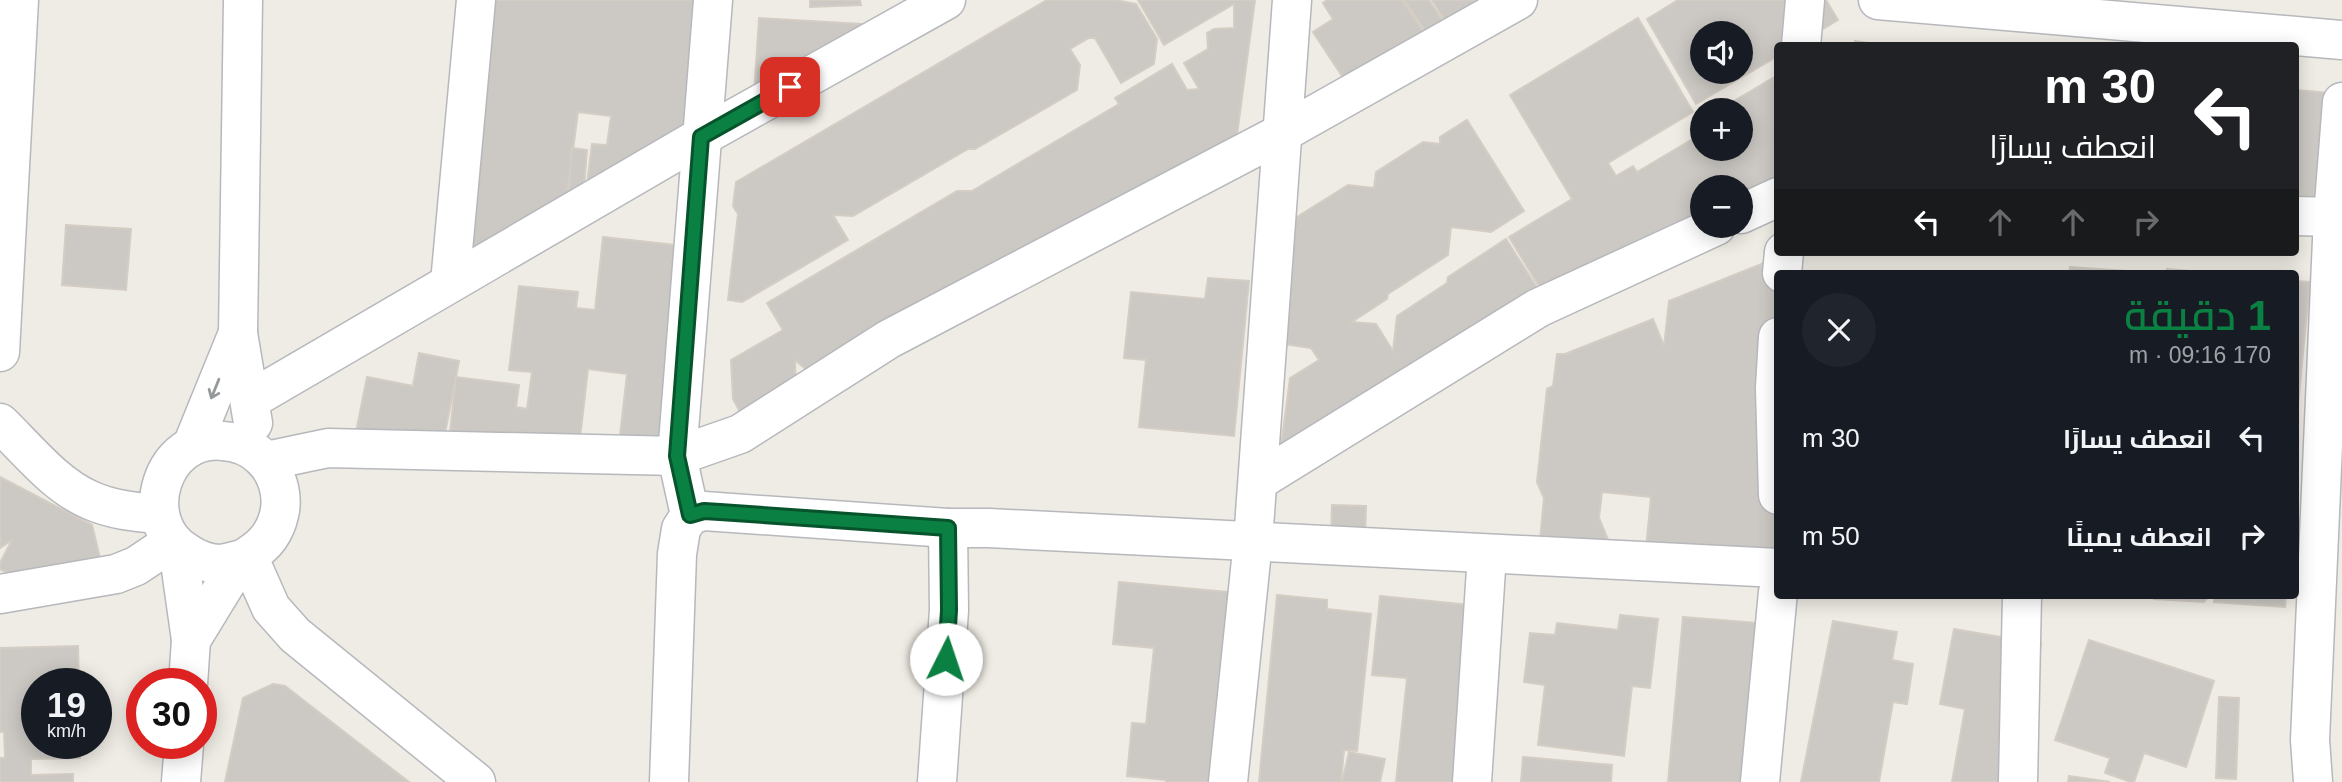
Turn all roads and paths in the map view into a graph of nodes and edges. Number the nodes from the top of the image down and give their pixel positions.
1 (19, 0) edge
2 (243, 0) edge
3 (476, 0) edge
4 (713, 0) edge
5 (946, 0) edge
6 (1292, 0) edge
7 (1518, 0) edge
8 (1805, 0) edge
9 (1878, 0) edge
10 (2342, 40) edge
11 (1801, 42) edge
12 (2342, 102) edge
13 (1282, 132) junction
14 (701, 137) junction
15 (1774, 199) edge
16 (1753, 208) edge
17 (2314, 217) edge
18 (1690, 238) edge
19 (450, 283) junction
20 (238, 333) junction
21 (0, 352) edge
22 (250, 400) junction
23 (2310, 408) edge
24 (0, 423) edge
25 (192, 446) junction
26 (677, 456) junction
27 (262, 457) junction
28 (1258, 481) junction
29 (690, 515) junction
30 (948, 528) junction
31 (169, 534) junction
32 (1254, 541) junction
33 (1487, 554) junction
34 (245, 558) junction
35 (1774, 568) edge
36 (2307, 590) edge
37 (0, 594) edge
38 (1777, 599) edge
39 (2022, 599) edge
40 (191, 640) junction
41 (189, 668) edge
42 (183, 759) edge
43 (181, 782) edge
44 (476, 782) edge
45 (669, 782) edge
46 (937, 782) edge
47 (1228, 782) edge
48 (1472, 782) edge
49 (1760, 782) edge
50 (2018, 782) edge
51 (2313, 782) edge

1 - 21 street
2 - 20 street
3 - 19 street
4 - 14 street
5 - 14 street
6 - 13 street
7 - 13 street
8 - 11 street
9 - 10 street
12 - 17 street
13 - 26 street
13 - 28 street
14 - 19 street
14 - 26 street
15 - 16 street
17 - 23 street
18 - 28 street
19 - 22 street
20 - 22 street
20 -> 25 street
22 - 27 street
23 - 36 street
24 - 31 street
25 - 27 street
25 - 31 street
26 - 27 street
26 - 29 street
27 - 34 street
28 - 32 street
29 - 30 street
29 - 45 street
30 - 32 street
30 - 46 street
31 - 34 street
31 - 37 street
31 - 40 street
32 - 33 street
32 - 47 street
33 - 35 street
33 - 48 street
34 - 40 street
34 - 44 street
36 - 51 street
38 - 49 street
39 - 50 street
40 - 41 street
42 - 43 street

